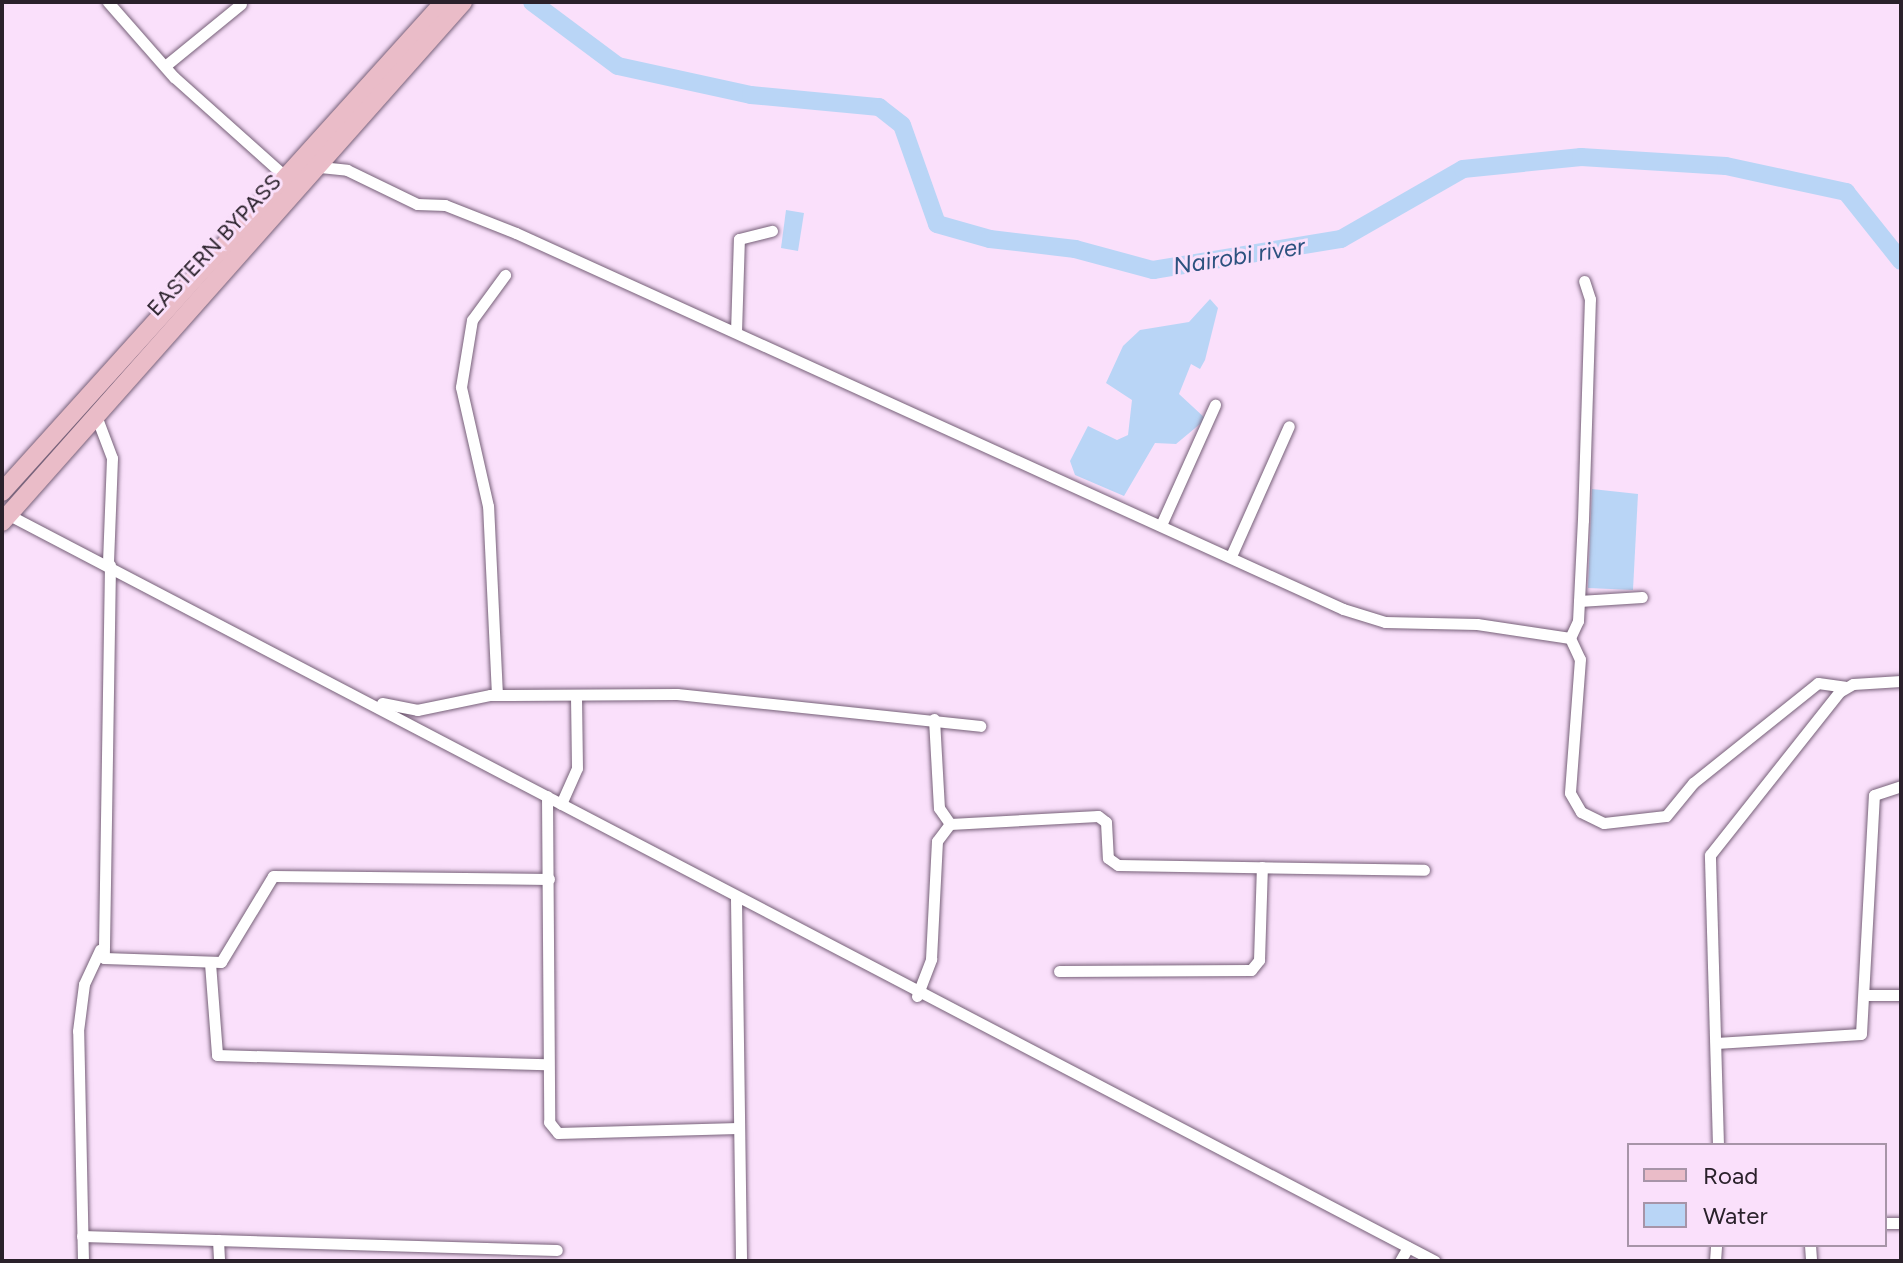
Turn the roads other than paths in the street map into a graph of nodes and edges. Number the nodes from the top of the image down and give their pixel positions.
1 (108, 2) edge
2 (456, 3) edge
3 (241, 4) edge
4 (165, 66) junction
5 (320, 167) junction
6 (287, 178) junction
7 (772, 231) dead end
8 (505, 275) dead end
9 (1584, 281) dead end
10 (736, 332) junction
11 (1215, 405) dead end
12 (95, 413) junction
13 (1289, 426) dead end
14 (2, 492) edge
15 (5, 518) edge
16 (1161, 525) junction
17 (1231, 556) junction
18 (109, 564) junction
19 (1642, 597) dead end
20 (1579, 601) junction
21 (1570, 638) junction
22 (1901, 681) edge
23 (1845, 687) junction
24 (497, 695) junction
25 (576, 695) junction
26 (373, 702) junction
27 (934, 719) junction
28 (980, 726) dead end
29 (1901, 786) edge
30 (547, 796) junction
31 (561, 804) junction
32 (950, 824) junction
33 (1262, 867) junction
34 (1424, 870) dead end
35 (549, 879) junction
36 (736, 899) junction
37 (100, 950) junction
38 (210, 963) junction
39 (1059, 971) dead end
40 (1869, 995) junction
41 (1901, 995) edge
42 (917, 996) junction
43 (1716, 1043) junction
44 (546, 1064) junction
45 (738, 1128) junction
46 (1718, 1143) edge
47 (82, 1236) junction
48 (218, 1240) junction
49 (1408, 1247) junction
50 (557, 1250) dead end
51 (83, 1261) edge
52 (219, 1261) edge
53 (741, 1261) edge
54 (1400, 1261) edge
55 (1435, 1261) edge

1 - 4 street
2 - 5 main road, EASTERN BYPASS
2 - 6 main road, EASTERN BYPASS
3 - 4 street
4 - 6 street
5 - 10 street
5 - 12 main road, EASTERN BYPASS
6 - 14 main road, EASTERN BYPASS
7 - 10 street
8 - 24 street
9 - 20 street
10 - 16 street
11 - 16 street
12 - 15 main road, EASTERN BYPASS
12 - 18 street
13 - 17 street
15 - 18 street
16 - 17 street
17 - 21 street
18 - 26 street
18 - 37 street
19 - 20 street
20 - 21 street
21 - 23 street
22 - 23 street
23 - 43 street
24 - 25 street
24 - 26 street
25 - 27 street
25 - 31 street
26 - 30 street
27 - 28 street
27 - 32 street
29 - 40 street
30 - 31 street
30 - 35 street
31 - 36 street
32 - 33 street
32 - 42 street
33 - 34 street
33 - 39 street
35 - 38 street
35 - 44 street
36 - 42 street
36 - 45 street
37 - 38 street
37 - 47 street
38 - 44 street
40 - 41 street
40 - 43 street
42 - 49 street
43 - 46 street
44 - 45 street
45 - 53 street
47 - 48 street
47 - 51 street
48 - 50 street
48 - 52 street
49 - 54 street
49 - 55 street

